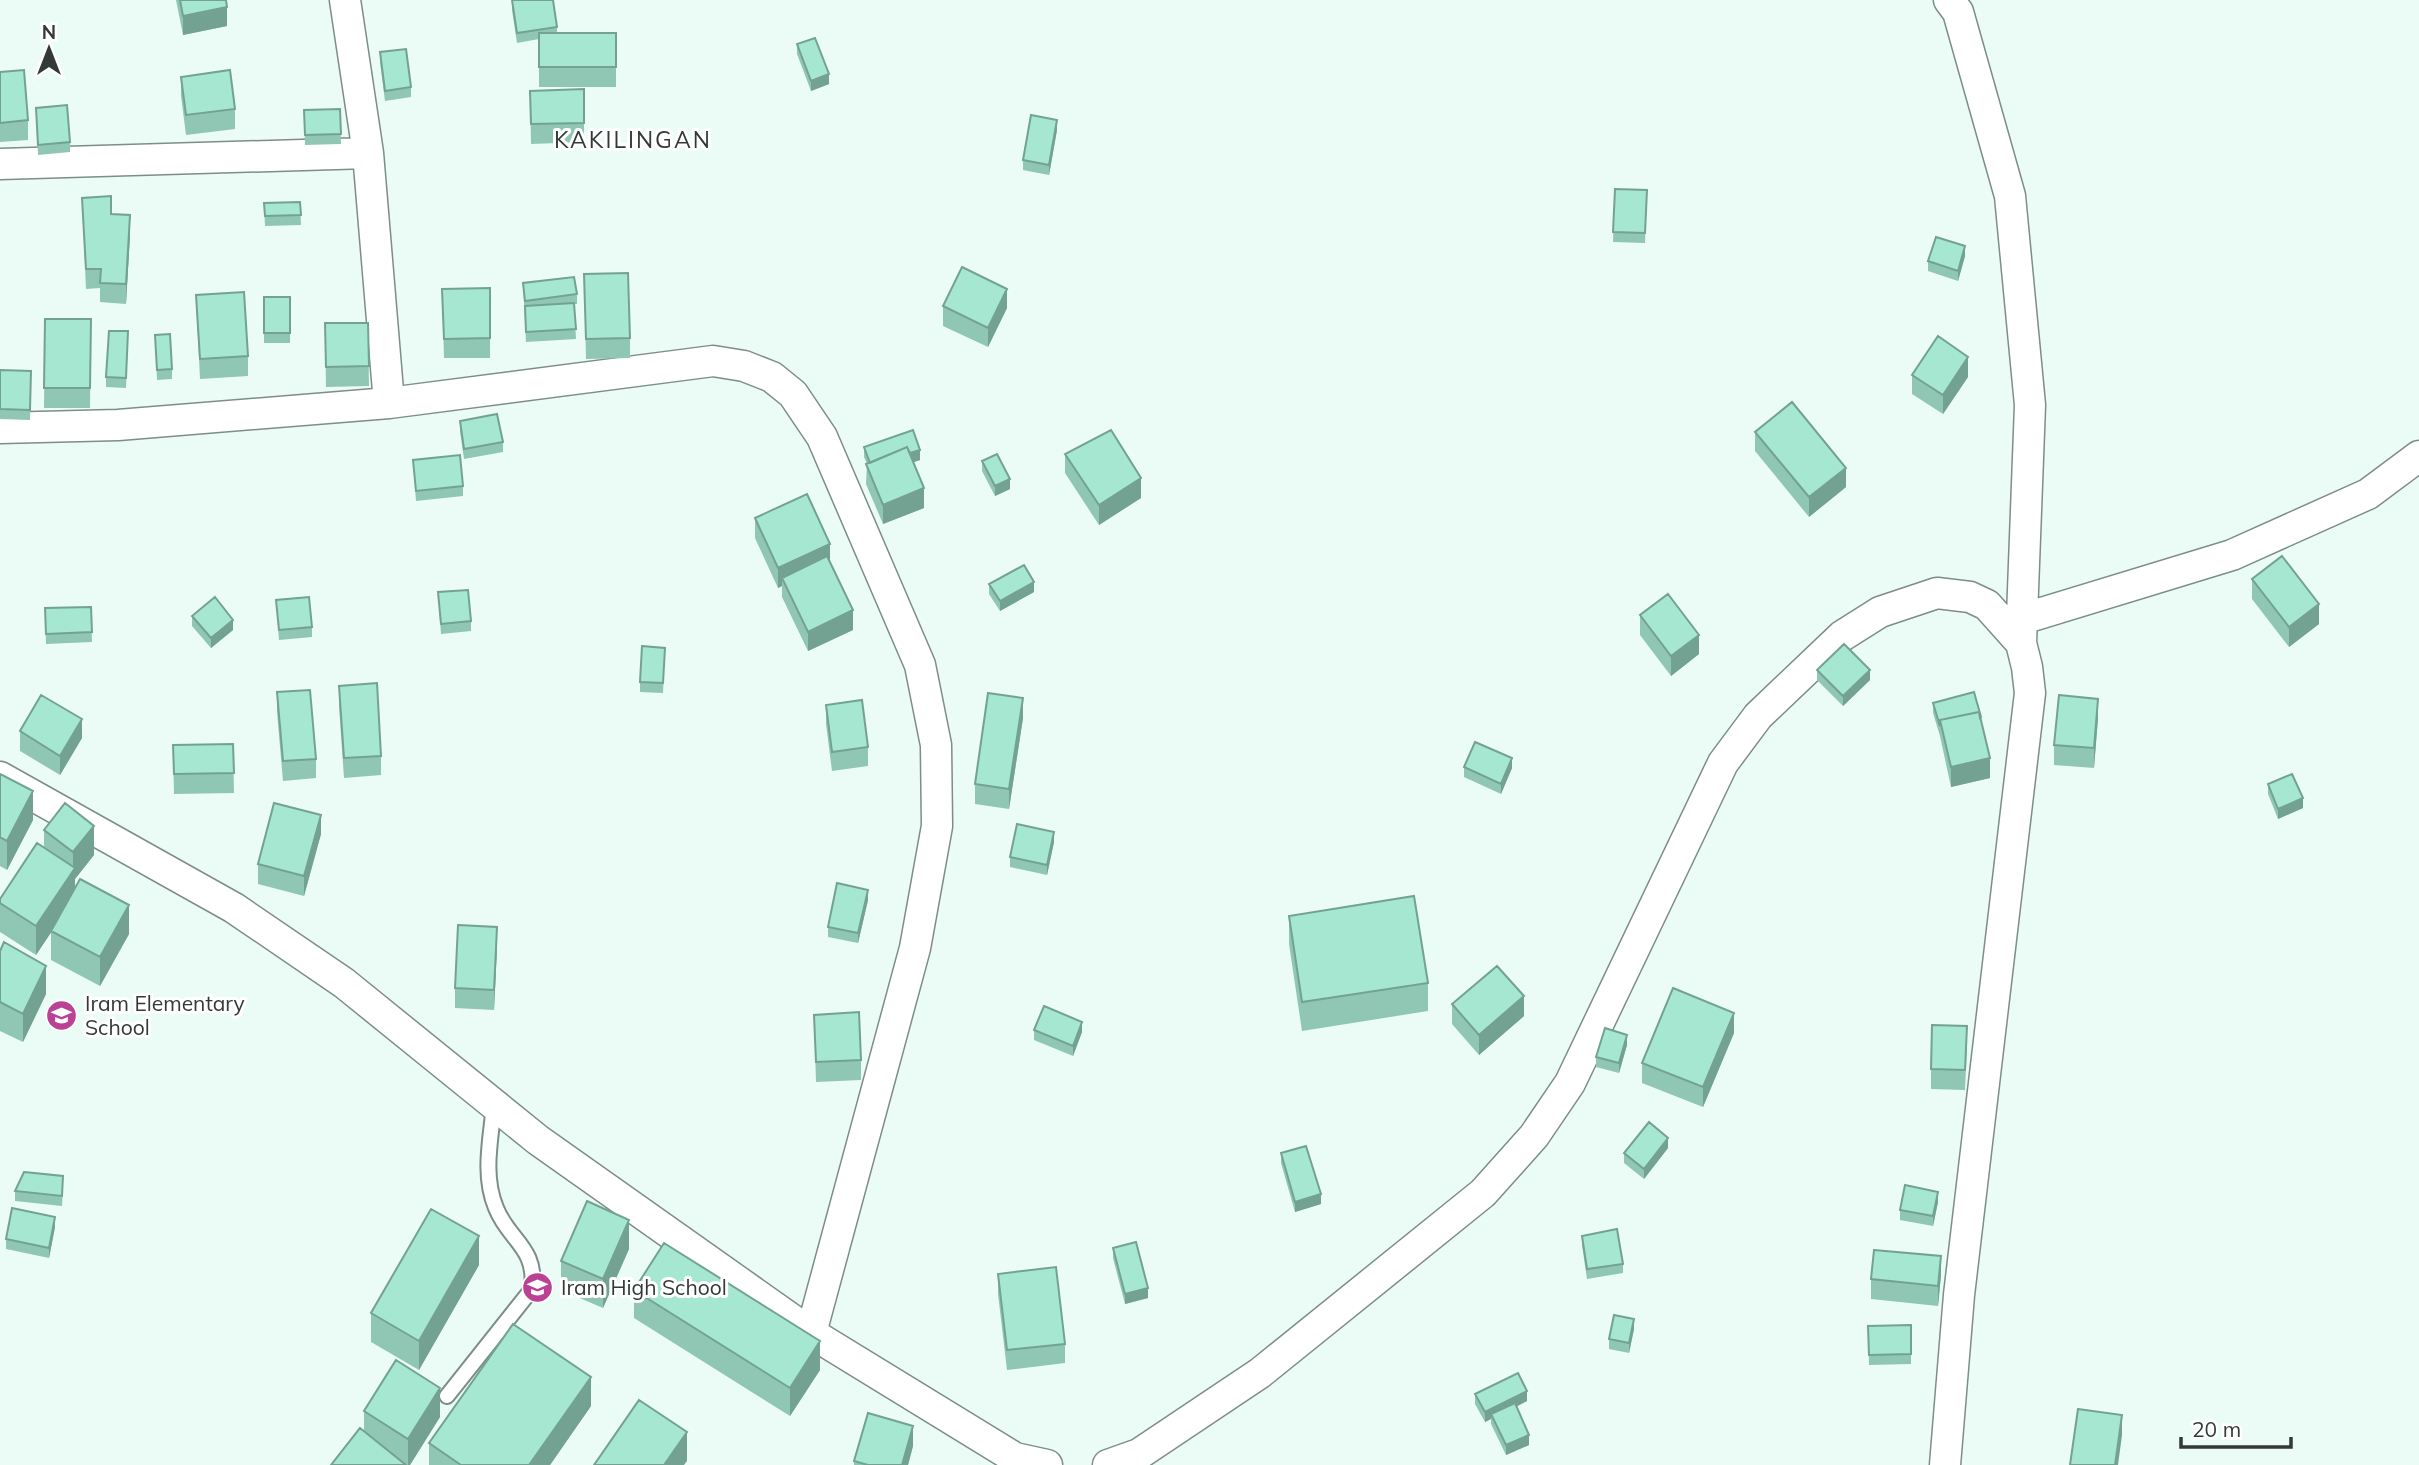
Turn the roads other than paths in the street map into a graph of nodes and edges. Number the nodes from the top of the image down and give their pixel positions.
1 (345, 0) edge
2 (1949, 0) edge
3 (368, 153) junction
4 (0, 164) edge
5 (389, 403) junction
6 (0, 428) edge
7 (2419, 456) edge
8 (2022, 631) junction
9 (0, 776) edge
10 (494, 1105) junction
11 (811, 1333) junction
12 (447, 1396) dead end
13 (1047, 1465) edge
14 (1108, 1465) edge
15 (1945, 1465) edge

1 - 3 street
2 - 8 street
3 - 4 street
3 - 5 street
5 - 6 street
5 - 11 street
7 - 8 street
8 - 14 street
8 - 15 street
9 - 10 street
10 - 11 street
10 - 12 lane
11 - 13 street

